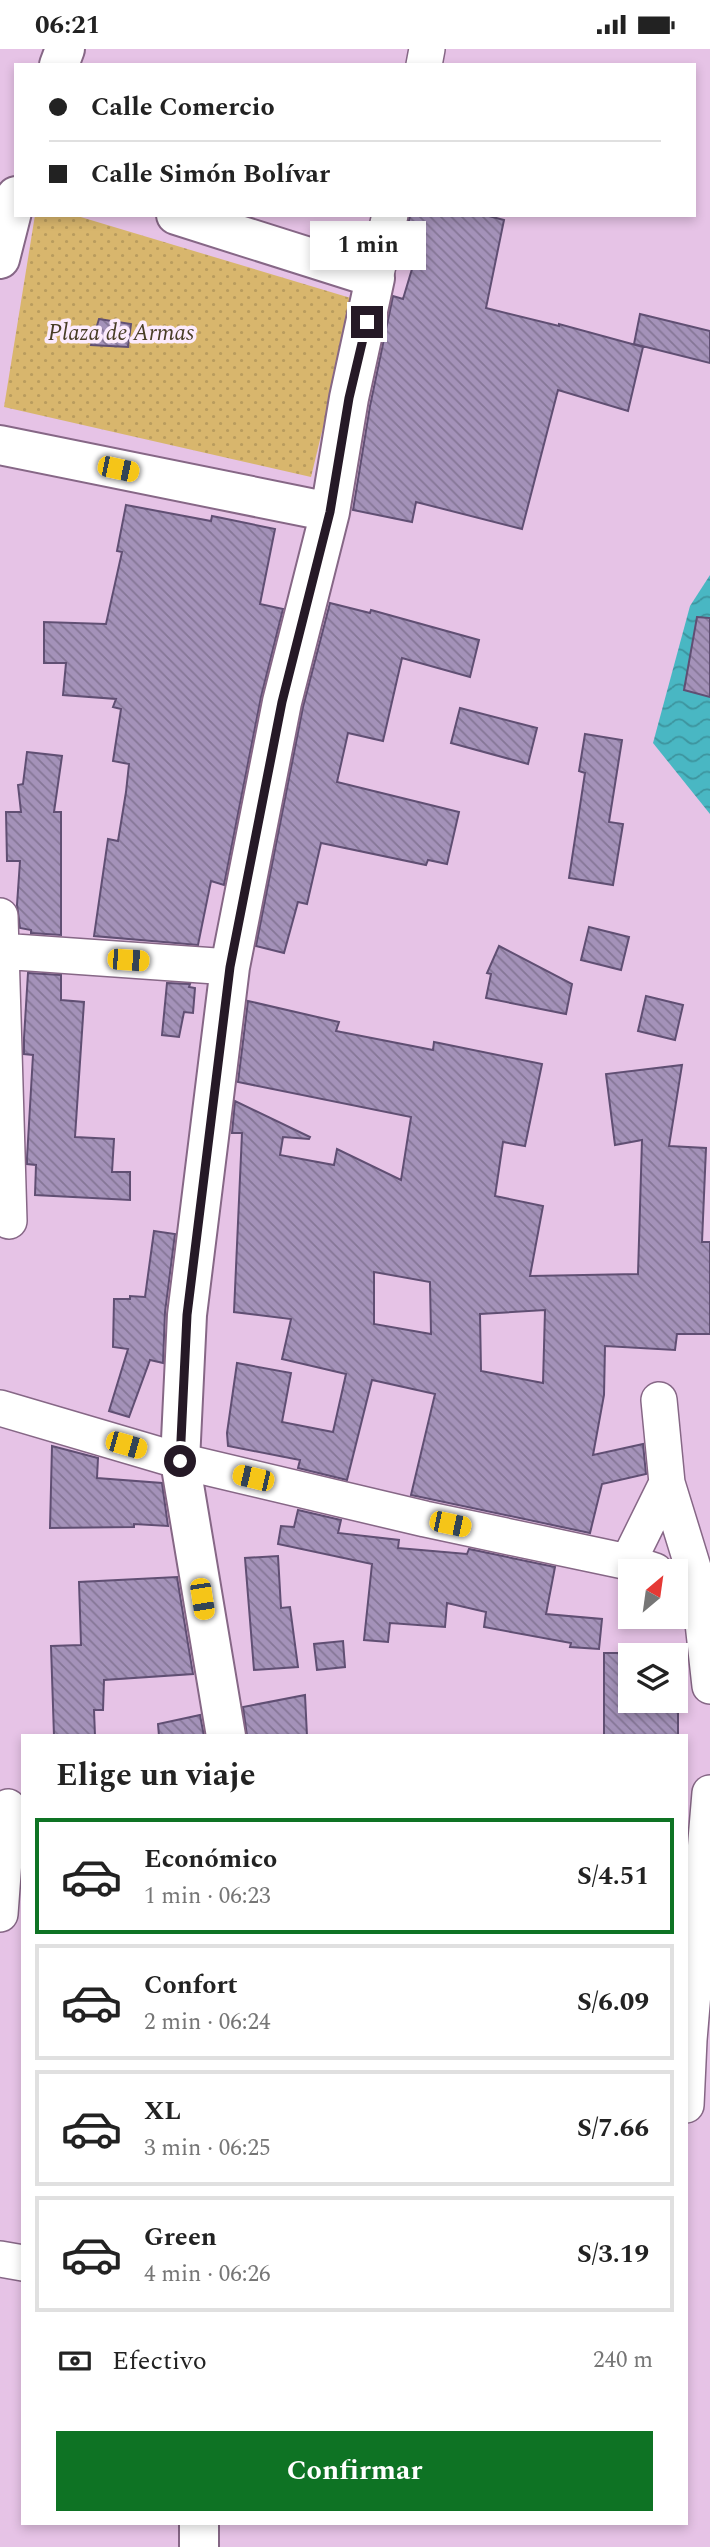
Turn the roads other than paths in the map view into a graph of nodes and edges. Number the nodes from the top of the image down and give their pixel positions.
1 (14, 203) edge
2 (182, 217) edge
3 (390, 217) edge
4 (1, 248) edge
5 (375, 278) junction
6 (0, 445) edge
7 (330, 512) junction
8 (0, 916) edge
9 (1, 951) edge
10 (230, 967) junction
11 (9, 1221) dead end
12 (659, 1400) dead end
13 (0, 1408) edge
14 (180, 1461) junction
15 (667, 1483) junction
16 (643, 1559) edge
17 (682, 1559) edge
18 (618, 1562) edge
19 (688, 1587) edge
20 (710, 1686) edge
21 (226, 1734) edge
22 (710, 1793) edge
23 (8, 1807) dead end
24 (0, 1914) edge
25 (688, 2062) edge
26 (0, 2259) edge
27 (21, 2263) edge
28 (199, 2525) edge
29 (199, 2547) edge

1 - 4 street
2 - 5 street
3 - 5 street
5 - 7 street
6 - 7 street
7 - 10 street
8 - 9 street
9 - 10 street
9 - 11 street
10 - 14 street
12 - 15 street
13 - 14 street
14 - 18 street
14 - 21 street
15 - 16 street
15 - 17 street
19 - 20 street
22 - 25 street
23 - 24 street
26 - 27 street
28 - 29 street

